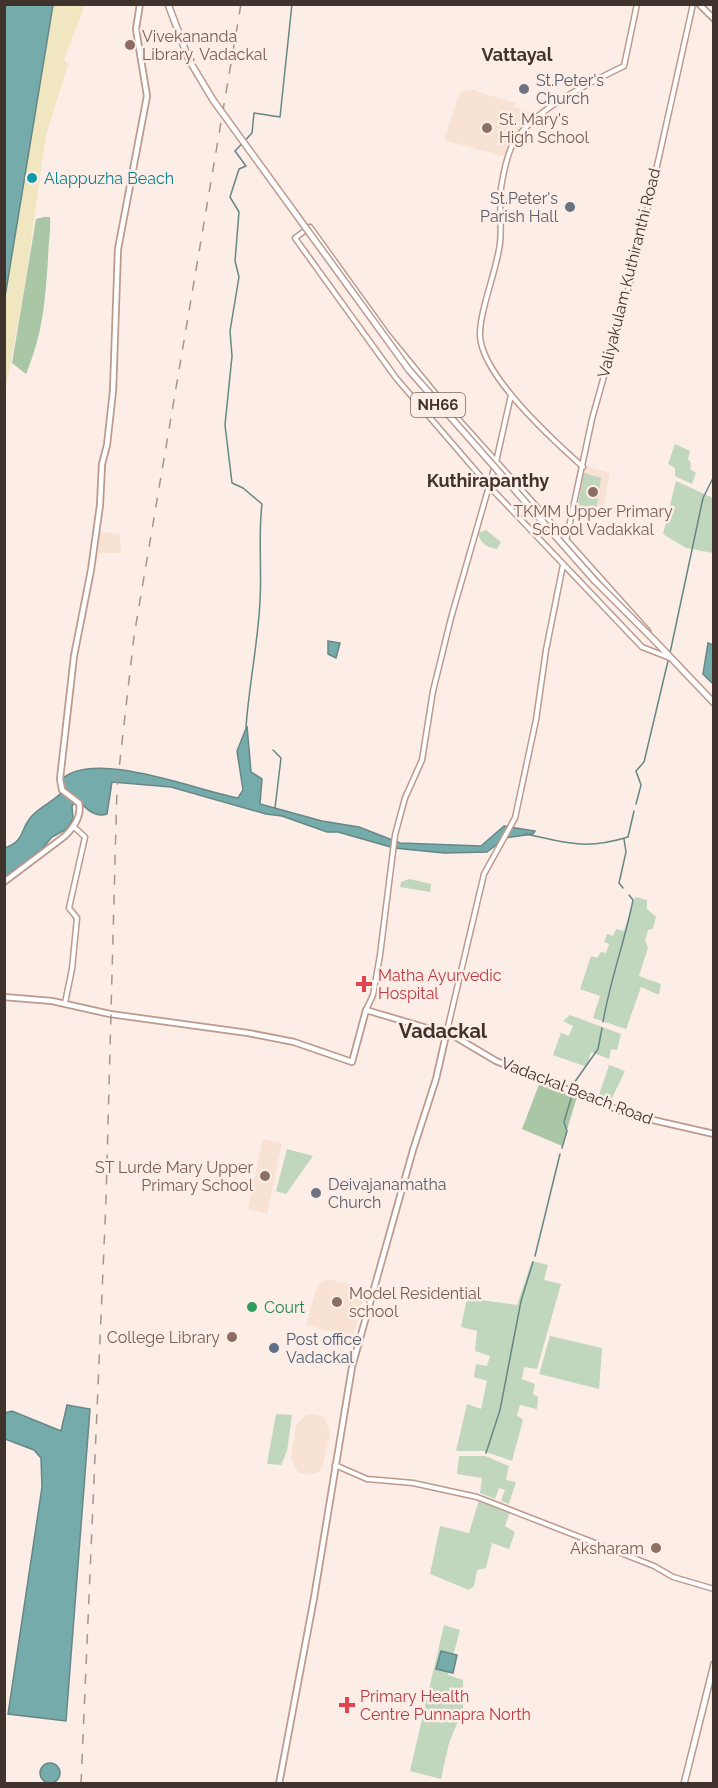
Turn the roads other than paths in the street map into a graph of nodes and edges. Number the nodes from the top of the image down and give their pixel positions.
1 (140, 4) edge
2 (168, 4) edge
3 (638, 4) edge
4 (693, 4) edge
5 (699, 4) edge
6 (714, 19) edge
7 (511, 395) junction
8 (496, 462) junction
9 (583, 467) junction
10 (488, 485) junction
11 (565, 541) junction
12 (563, 565) junction
13 (654, 640) junction
14 (671, 659) junction
15 (714, 703) edge
16 (74, 827) junction
17 (4, 882) edge
18 (4, 998) edge
19 (65, 1003) junction
20 (366, 1010) junction
21 (446, 1035) junction
22 (714, 1134) edge
23 (335, 1465) junction
24 (714, 1589) edge
25 (714, 1664) edge
26 (279, 1784) edge
27 (684, 1784) edge

1 - 16 main road
2 - 13 highway, NH66, bridge
3 - 7 street
4 - 9 street, Valiyakulam Kuthiranthi Road
5 - 6 main road
7 - 8 street
7 - 9 street
8 - 10 street
8 - 10 street
8 - 11 street
9 - 11 street, Valiyakulam Kuthiranthi Road
10 - 12 street
10 - 20 street
11 - 13 street
12 - 14 street
12 - 21 street
13 - 14 highway, NH66
14 - 15 highway, NH66
16 - 17 main road
16 - 19 street
18 - 19 main road
19 - 20 main road
20 - 21 main road, Vadackal Beach Road
21 - 22 main road, Vadackal Beach Road
21 - 23 main road
23 - 24 street
23 - 26 main road
25 - 27 highway

